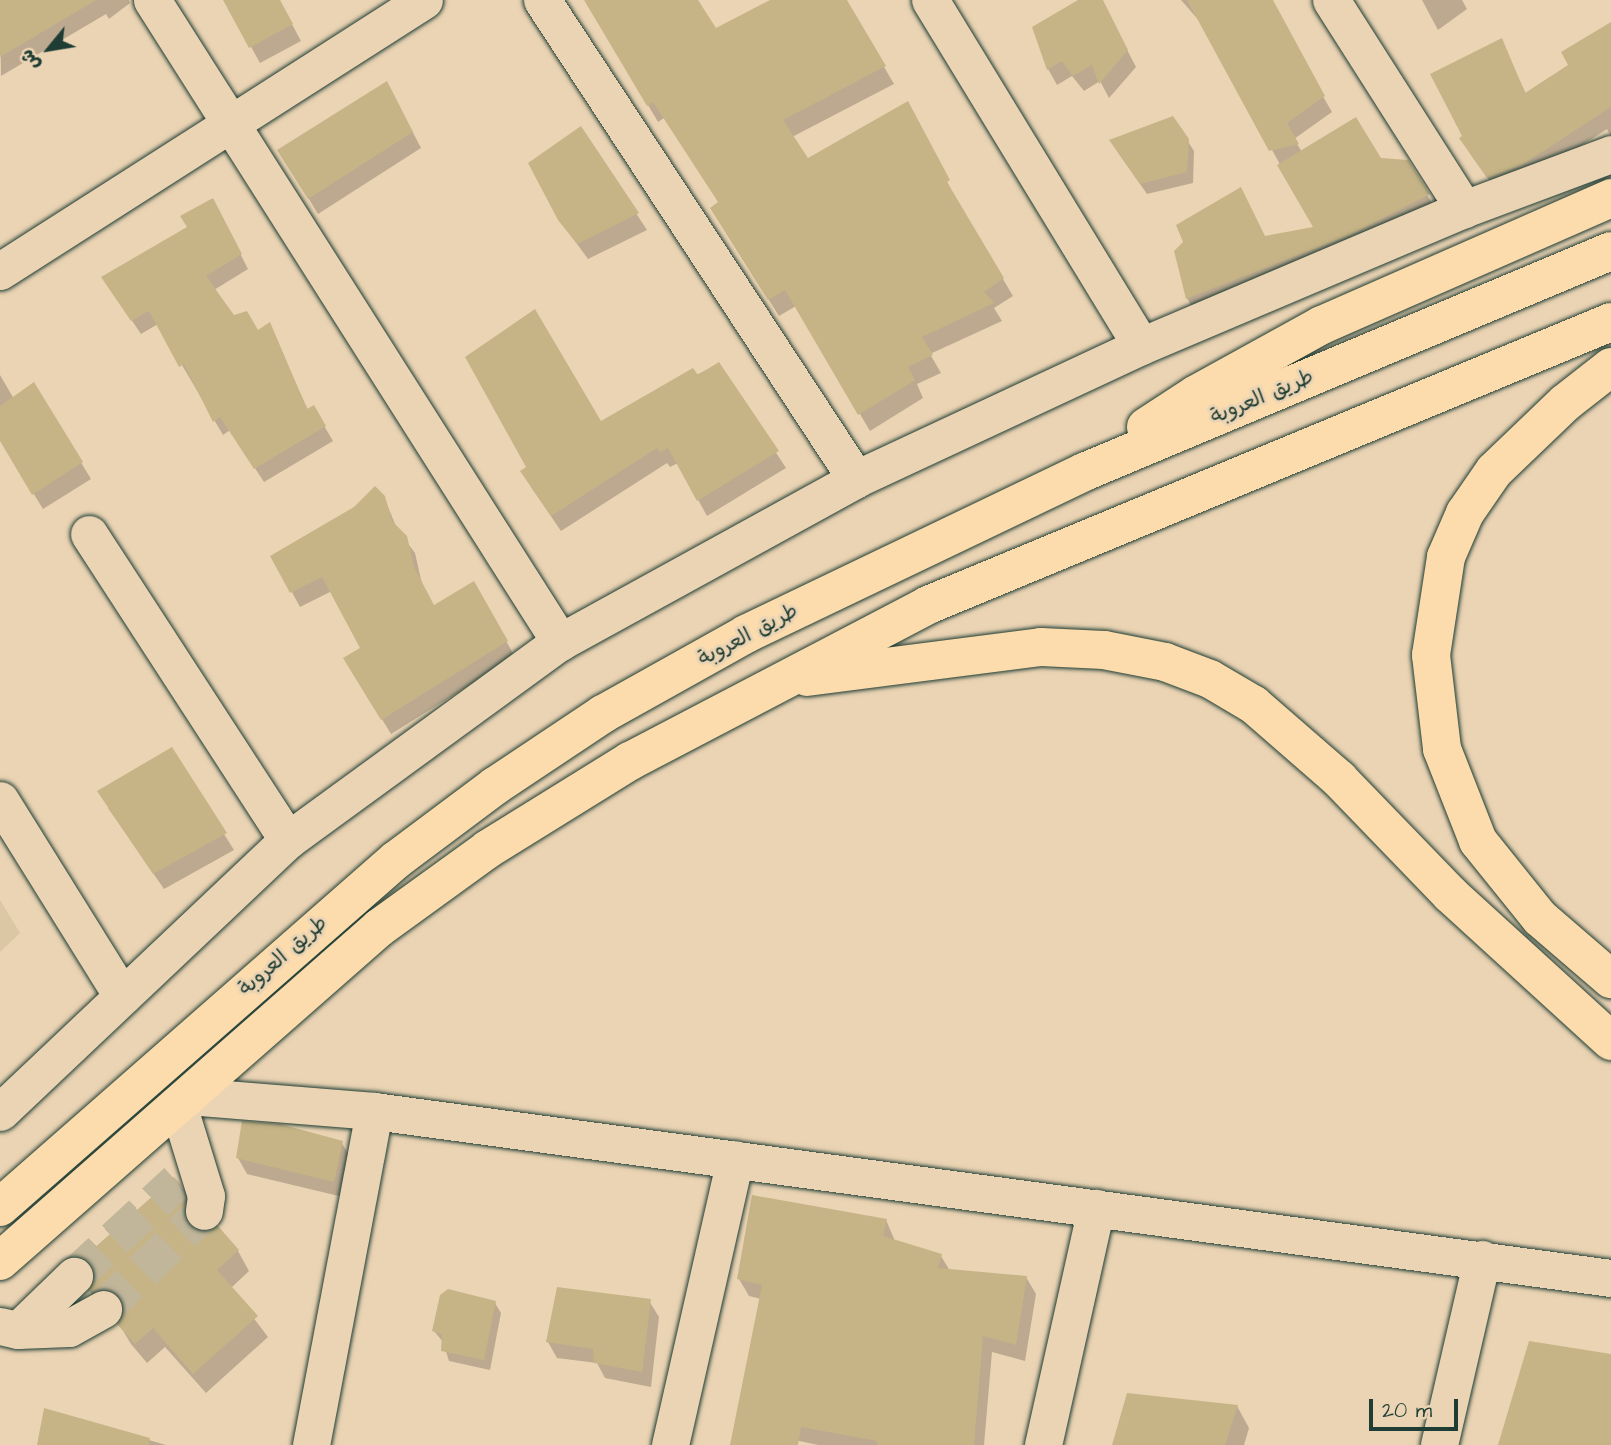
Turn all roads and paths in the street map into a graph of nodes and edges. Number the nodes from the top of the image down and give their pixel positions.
1 (152, 0) edge
2 (424, 0) edge
3 (542, 0) edge
4 (930, 0) edge
5 (1331, 0) edge
6 (229, 123) junction
7 (1611, 154) edge
8 (1611, 198) edge
9 (1464, 209) junction
10 (1611, 251) edge
11 (1, 269) edge
12 (1611, 322) edge
13 (1141, 346) junction
14 (1611, 367) edge
15 (1084, 472) junction
16 (856, 479) junction
17 (89, 534) dead end
18 (560, 642) junction
19 (777, 681) junction
20 (0, 800) edge
21 (288, 840) junction
22 (1611, 979) edge
23 (122, 996) junction
24 (1611, 1041) edge
25 (183, 1100) junction
26 (374, 1111) junction
27 (0, 1112) edge
28 (735, 1159) junction
29 (0, 1207) edge
30 (1096, 1208) junction
31 (204, 1211) dead end
32 (1482, 1259) junction
33 (0, 1261) edge
34 (74, 1276) tunnel mouth
35 (1611, 1278) edge
36 (103, 1309) tunnel mouth
37 (9, 1328) edge
38 (310, 1445) edge
39 (670, 1445) edge
40 (1043, 1445) edge
41 (1438, 1445) edge

1 - 6 street
2 - 6 street
3 - 16 street
4 - 13 street
5 - 9 street
6 - 11 street
6 - 18 street
7 - 9 street
8 - 15 highway
9 - 13 street
10 - 15 highway, طريق العروبة
12 - 19 highway, طريق العروبة
13 - 16 street
14 - 22 highway
15 - 29 highway, طريق العروبة
16 - 18 street
17 - 21 street
18 - 21 street
19 - 24 highway
19 - 25 highway, طريق العروبة
20 - 23 street
21 - 23 street
23 - 27 street
25 - 26 street
25 - 31 street
25 - 33 highway, طريق العروبة
26 - 28 street
26 - 38 street
28 - 30 street
28 - 39 street
30 - 32 street
30 - 40 street
32 - 35 street
32 - 41 street
34 - 37 street
36 - 37 street

